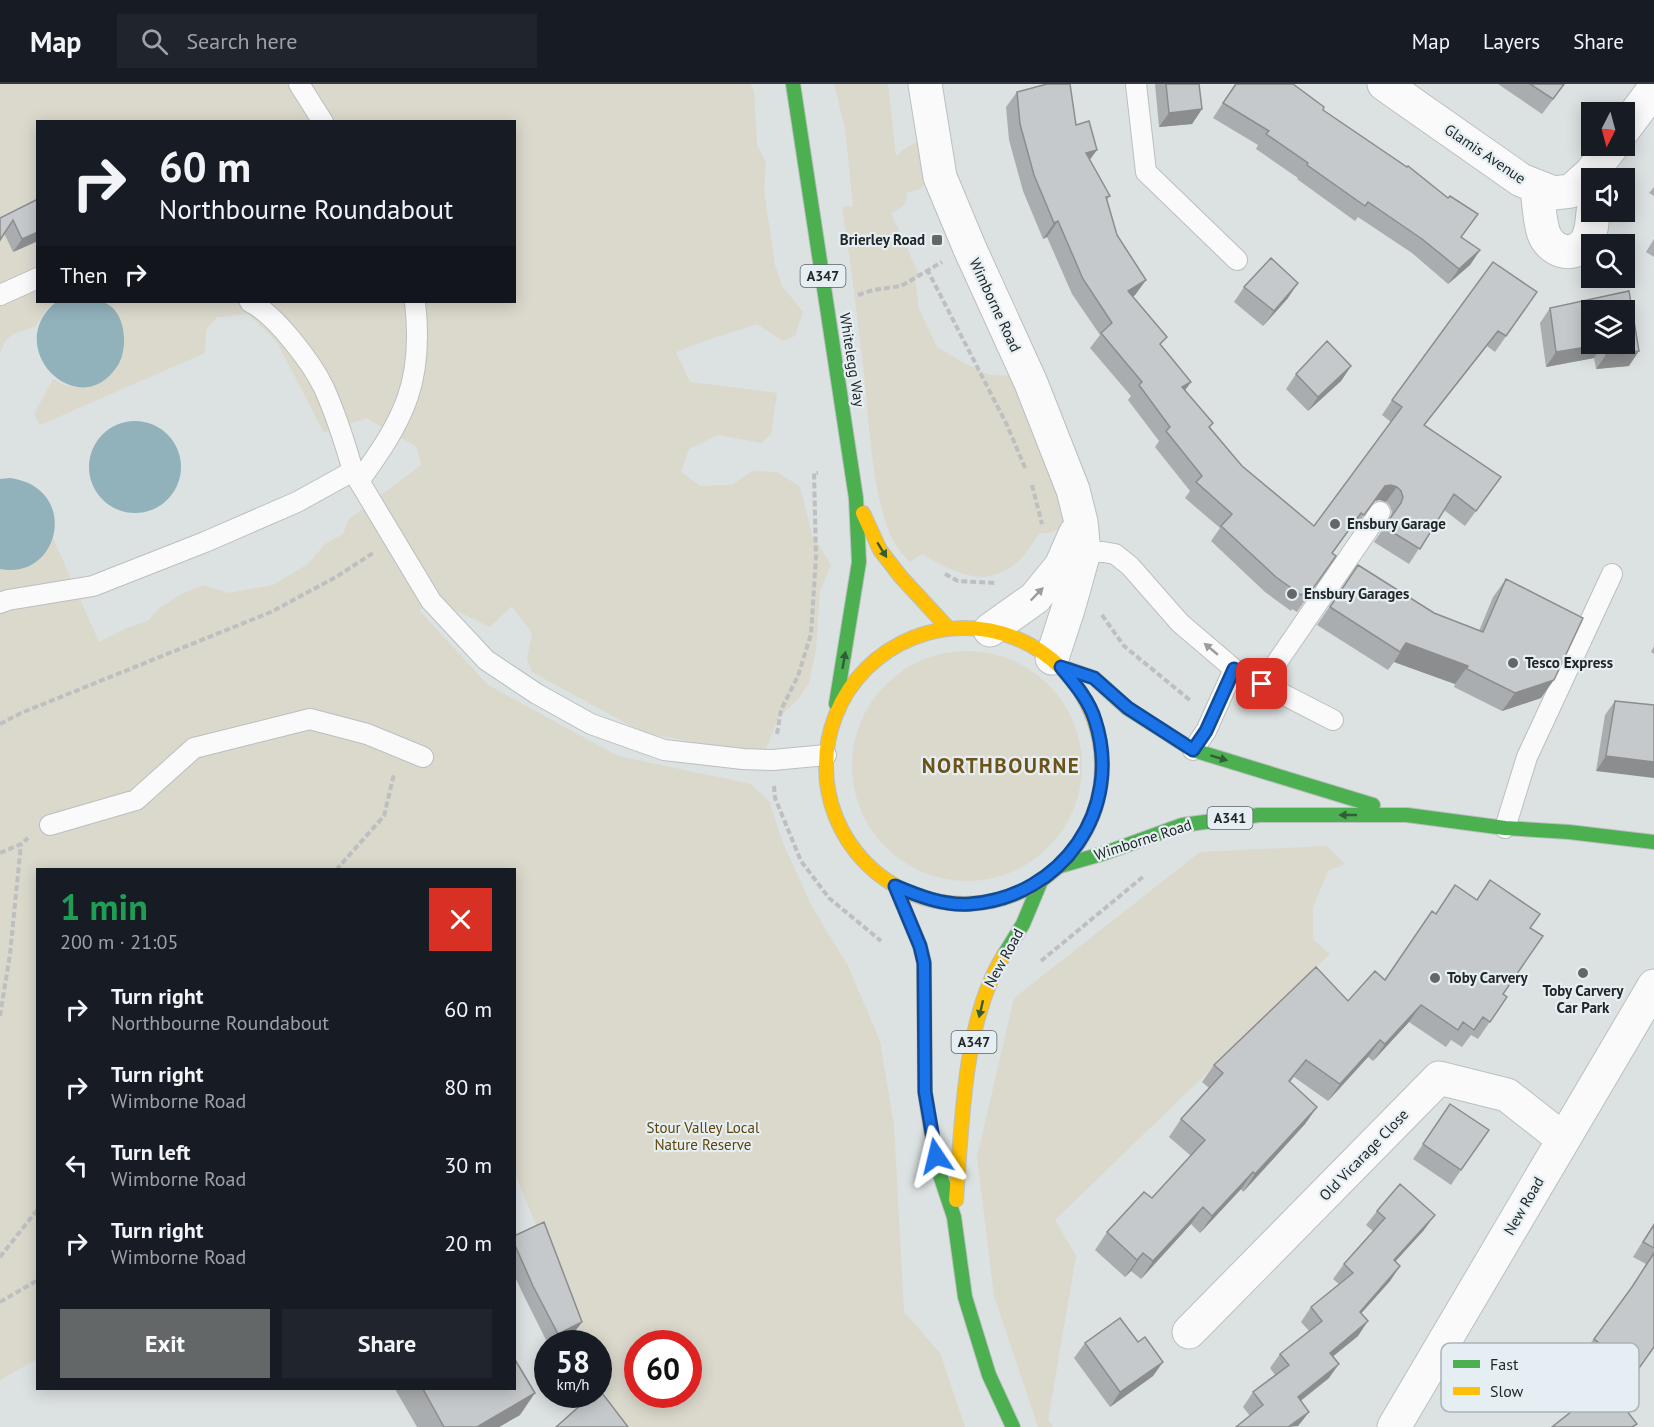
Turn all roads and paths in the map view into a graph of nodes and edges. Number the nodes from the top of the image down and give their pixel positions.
1 (299, 84) edge
2 (793, 84) edge
3 (925, 84) edge
4 (1136, 84) edge
5 (1384, 84) edge
6 (1654, 89) edge
7 (1635, 114) edge
8 (321, 120) edge
9 (1537, 188) junction
10 (1581, 196) edge
11 (1590, 222) edge
12 (969, 249) junction
13 (1237, 260) dead end
14 (927, 269) junction
15 (36, 279) edge
16 (0, 295) edge
17 (851, 297) dead end
18 (251, 303) edge
19 (415, 303) edge
20 (826, 472) dead end
21 (1028, 472) dead end
22 (356, 476) junction
23 (1032, 482) dead end
24 (856, 498) junction
25 (1380, 512) edge
26 (1041, 531) dead end
27 (1082, 537) junction
28 (374, 552) dead end
29 (943, 572) dead end
30 (1612, 574) dead end
31 (1002, 580) dead end
32 (1075, 585) junction
33 (0, 603) edge
34 (948, 628) junction
35 (990, 630) junction
36 (1056, 663) junction
37 (1234, 669) junction
38 (1262, 684) junction
39 (834, 717) junction
40 (1211, 720) junction
41 (1333, 720) dead end
42 (0, 724) edge
43 (399, 747) junction
44 (1193, 750) junction
45 (826, 755) junction
46 (423, 757) dead end
47 (772, 760) junction
48 (1407, 815) junction
49 (50, 825) dead end
50 (1505, 828) junction
51 (1654, 842) edge
52 (0, 853) edge
53 (1060, 866) junction
54 (338, 868) edge
55 (1151, 869) dead end
56 (1041, 881) junction
57 (895, 886) junction
58 (920, 946) junction
59 (999, 963) junction
60 (1654, 986) edge
61 (0, 1016) edge
62 (1563, 1138) junction
63 (36, 1212) edge
64 (954, 1217) junction
65 (0, 1257) edge
66 (36, 1281) edge
67 (0, 1302) edge
68 (1189, 1332) dead end
69 (1443, 1343) edge
70 (1441, 1347) edge
71 (1013, 1427) edge
72 (1394, 1427) edge

1 - 8 lane
2 - 24 main road, Whitelegg Way / A347
3 - 12 street, Wimborne Road
4 - 13 lane
5 - 9 street, Glamis Avenue
6 - 7 street
9 - 10 street, Glamis Avenue
9 - 11 street
12 - 14 path
12 - 27 street, Wimborne Road
14 - 17 path
14 - 21 path
15 - 16 lane
18 - 22 lane
19 - 22 lane
20 - 47 path
22 - 33 lane
22 - 47 lane
23 - 26 path
24 -> 34 main road, Whitelegg Way / A347
39 -> 24 main road, Whitelegg Way / A347
25 - 38 lane
27 - 32 street, Wimborne Road
35 -> 27 street
37 -> 27 lane
28 - 42 path
29 - 31 path
30 - 50 lane
32 - 36 street, Wimborne Road
32 - 40 path
34 - 35 main road
34 - 39 main road
35 - 36 main road
36 - 44 main road, Wimborne Road / A341
36 - 53 main road
37 - 38 lane
37 - 40 lane
38 - 41 lane
39 - 45 main road
40 - 44 lane
43 - 46 lane
43 - 49 lane
43 - 54 path
44 -> 48 main road, Wimborne Road / A341
45 - 47 lane
45 - 57 main road
47 - 58 path
48 - 50 main road, Wimborne Road / A341
48 -> 53 main road, Wimborne Road / A341
50 - 51 main road, Wimborne Road / A341
52 - 61 path
53 - 56 main road
55 - 59 path
56 - 57 main road
56 - 59 main road, New Road / A347
57 - 58 main road, New Road / A347
58 - 64 main road, New Road / A347
59 -> 64 main road, New Road / A347
60 - 62 street, New Road
62 - 68 street, Old Vicarage Close
62 - 69 street, New Road
63 - 65 path
64 - 71 main road, New Road / A347
66 - 67 path
70 - 72 street, New Road

